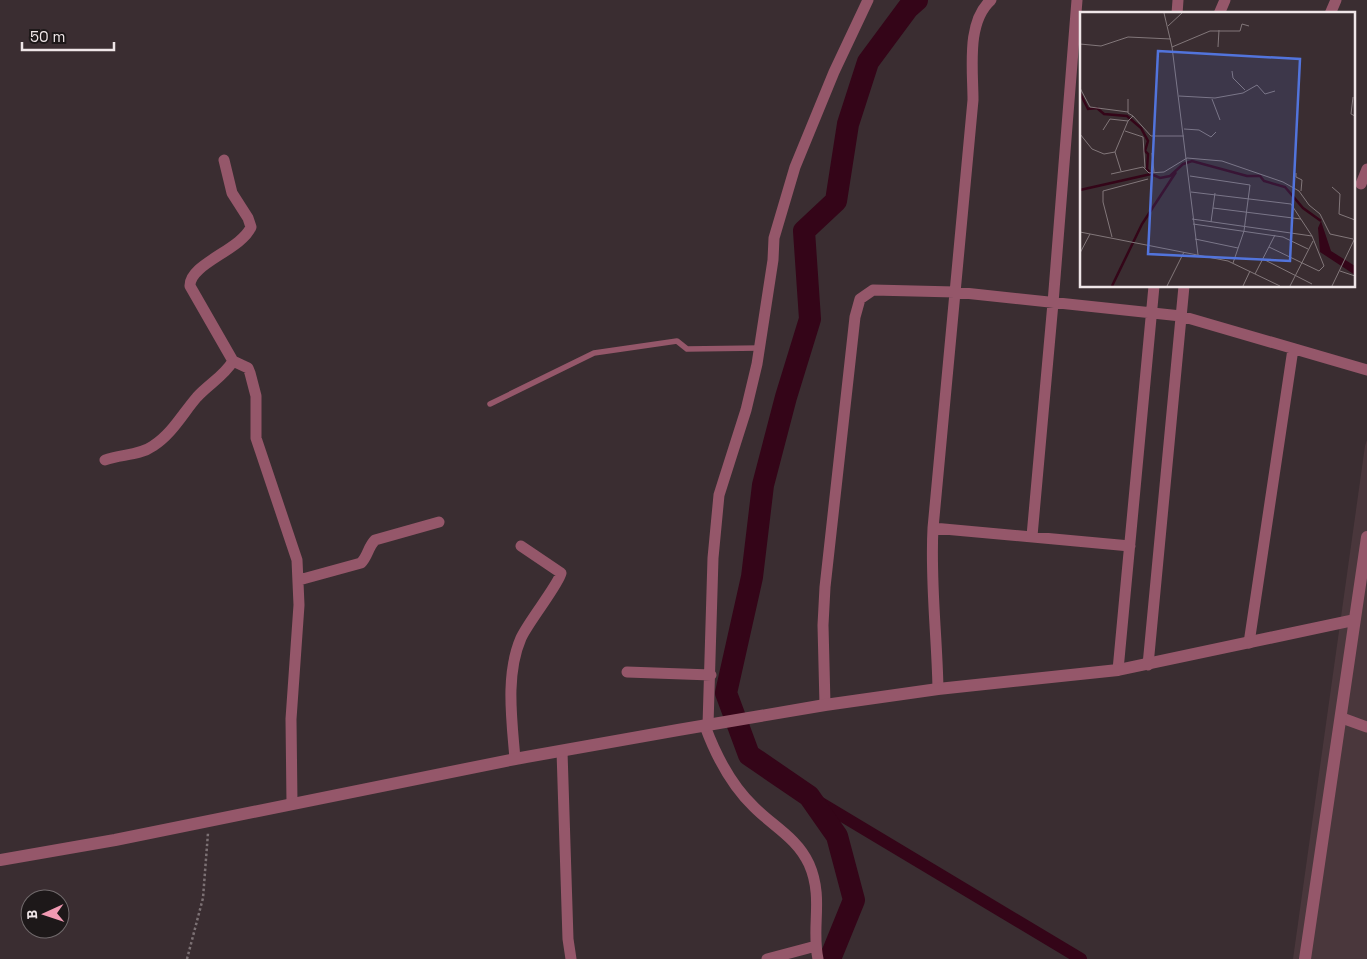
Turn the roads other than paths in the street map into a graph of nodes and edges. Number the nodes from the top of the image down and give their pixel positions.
1 (868, 0) edge
2 (992, 0) edge
3 (1077, 0) edge
4 (1225, 0) edge
5 (1336, 0) edge
6 (1220, 12) edge
7 (1331, 12) edge
8 (224, 160) dead end
9 (1367, 169) edge
10 (1360, 184) edge
11 (1154, 288) edge
12 (1184, 288) edge
13 (955, 292) junction
14 (1053, 304) junction
15 (1151, 313) junction
16 (1182, 316) junction
17 (759, 348) junction
18 (1293, 349) junction
19 (233, 361) junction
20 (1367, 370) edge
21 (490, 404) dead end
22 (105, 460) dead end
23 (438, 522) dead end
24 (933, 528) junction
25 (1032, 536) junction
26 (1367, 537) edge
27 (521, 546) dead end
28 (1130, 546) junction
29 (300, 580) junction
30 (1354, 620) junction
31 (1249, 643) junction
32 (1148, 665) junction
33 (1118, 670) junction
34 (627, 672) dead end
35 (710, 675) junction
36 (938, 689) junction
37 (826, 705) junction
38 (1342, 718) junction
39 (709, 725) junction
40 (1367, 727) edge
41 (562, 751) junction
42 (515, 760) junction
43 (292, 803) junction
44 (0, 860) edge
45 (817, 953) edge
46 (571, 959) edge
47 (766, 959) edge
48 (1305, 959) edge

1 - 17 street
2 - 13 street
3 - 14 street
4 - 6 street
5 - 7 street
8 - 19 street
9 - 10 street
11 - 15 street
12 - 16 street
13 - 14 street
13 - 24 street
13 - 37 street
14 - 15 street
14 - 25 street
15 - 16 street
15 - 28 street
16 - 18 street
16 - 32 street
17 - 21 lane
17 - 35 street
18 - 20 street
18 - 31 street
19 - 22 street
19 - 29 street
23 - 29 street
24 - 25 street
24 - 36 street
25 - 28 street
26 - 30 street
27 - 42 street
28 - 33 street
29 - 43 street
30 - 31 street
30 - 38 street
31 - 32 street
32 - 33 street
33 - 36 street
34 - 35 street
35 - 39 street
36 - 37 street
37 - 39 street
38 - 40 street
38 - 48 street
39 - 41 street
39 - 45 street
41 - 42 street
41 - 46 street
42 - 43 street
43 - 44 street
45 - 47 street

